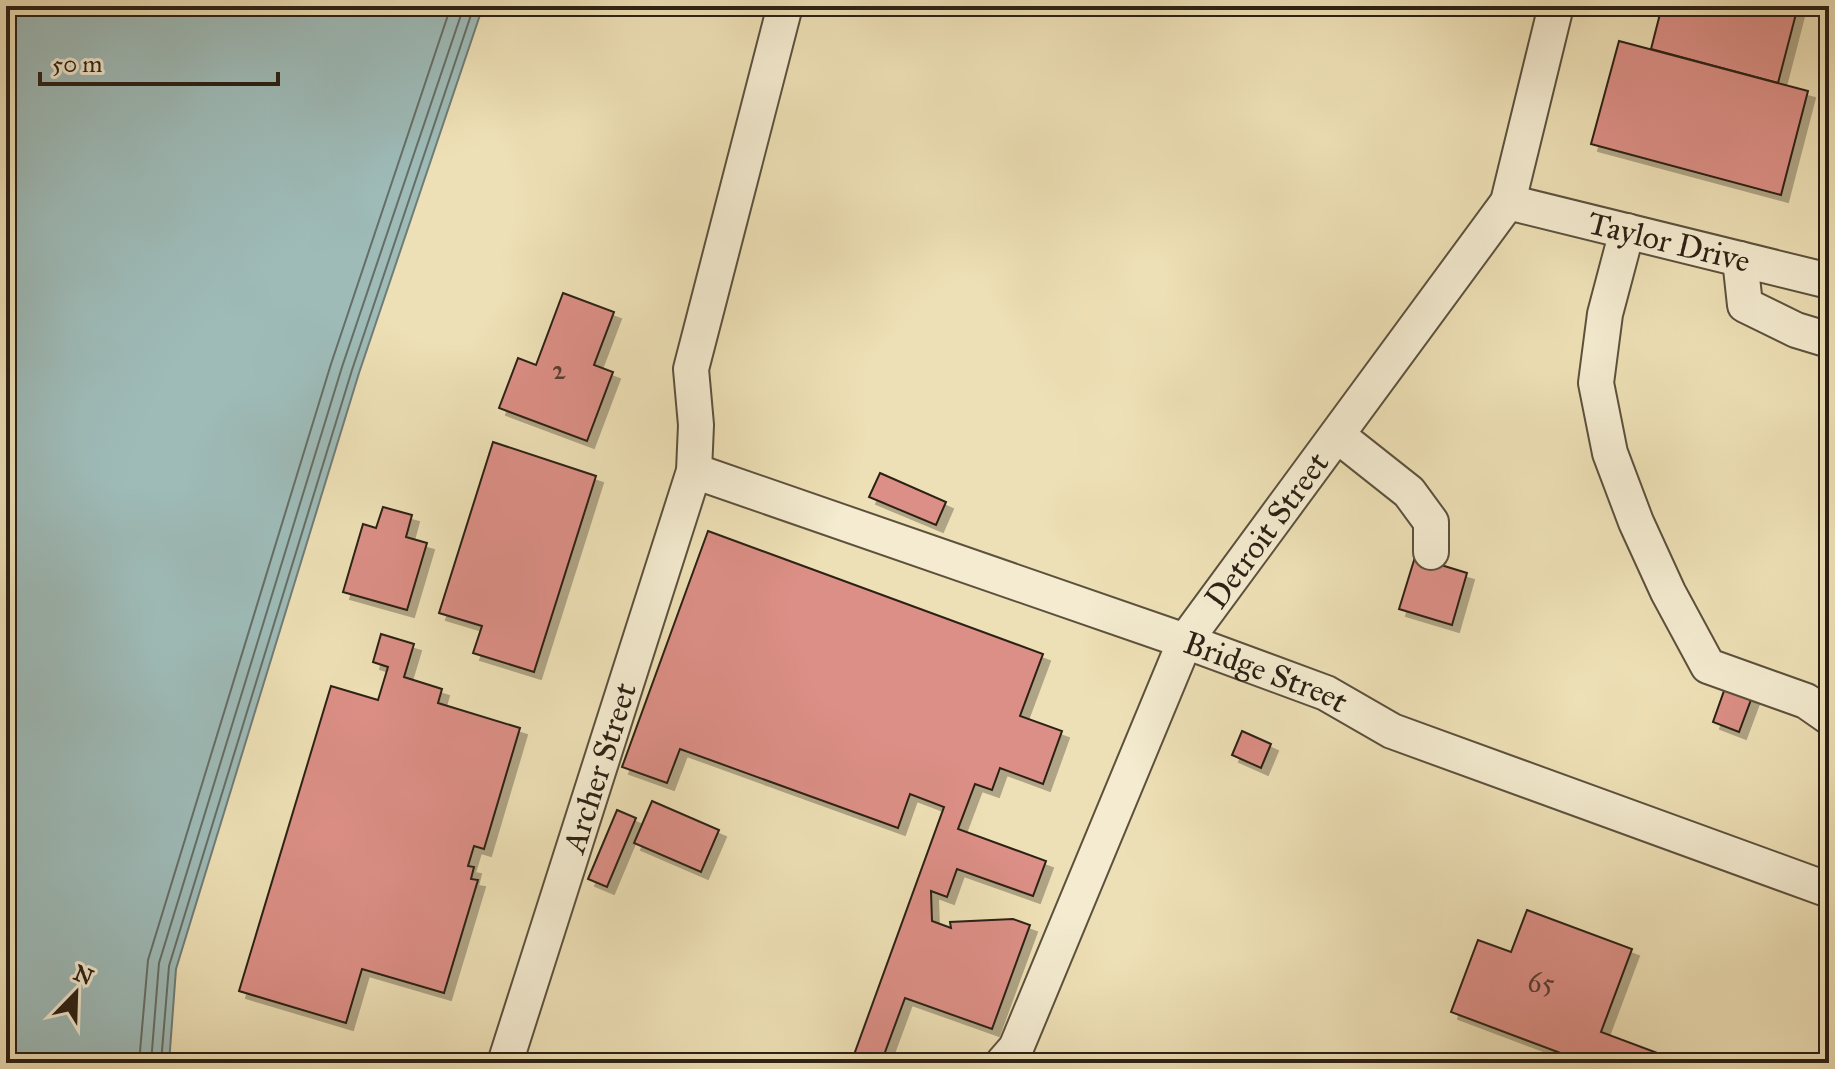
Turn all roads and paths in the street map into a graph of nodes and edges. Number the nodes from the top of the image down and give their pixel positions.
1 (785, 6) edge
2 (1556, 6) edge
3 (1508, 202) junction
4 (1627, 231) junction
5 (1740, 259) junction
6 (1829, 281) edge
7 (1829, 340) edge
8 (1337, 435) junction
9 (694, 471) junction
10 (1431, 552) dead end
11 (1185, 641) junction
12 (1829, 717) edge
13 (1829, 890) edge
14 (505, 1063) edge
15 (1003, 1063) edge

1 - 9 street, Archer Street
2 - 3 street
3 - 4 street, Taylor Drive
3 - 8 street, Detroit Street
4 - 5 street, Taylor Drive
4 - 12 street
5 - 6 street, Taylor Drive
5 - 7 street
8 - 10 street
8 - 11 street, Detroit Street
9 - 11 street, Bridge Street
9 - 14 street, Archer Street
11 - 13 street, Bridge Street
11 - 15 street, Detroit Street

